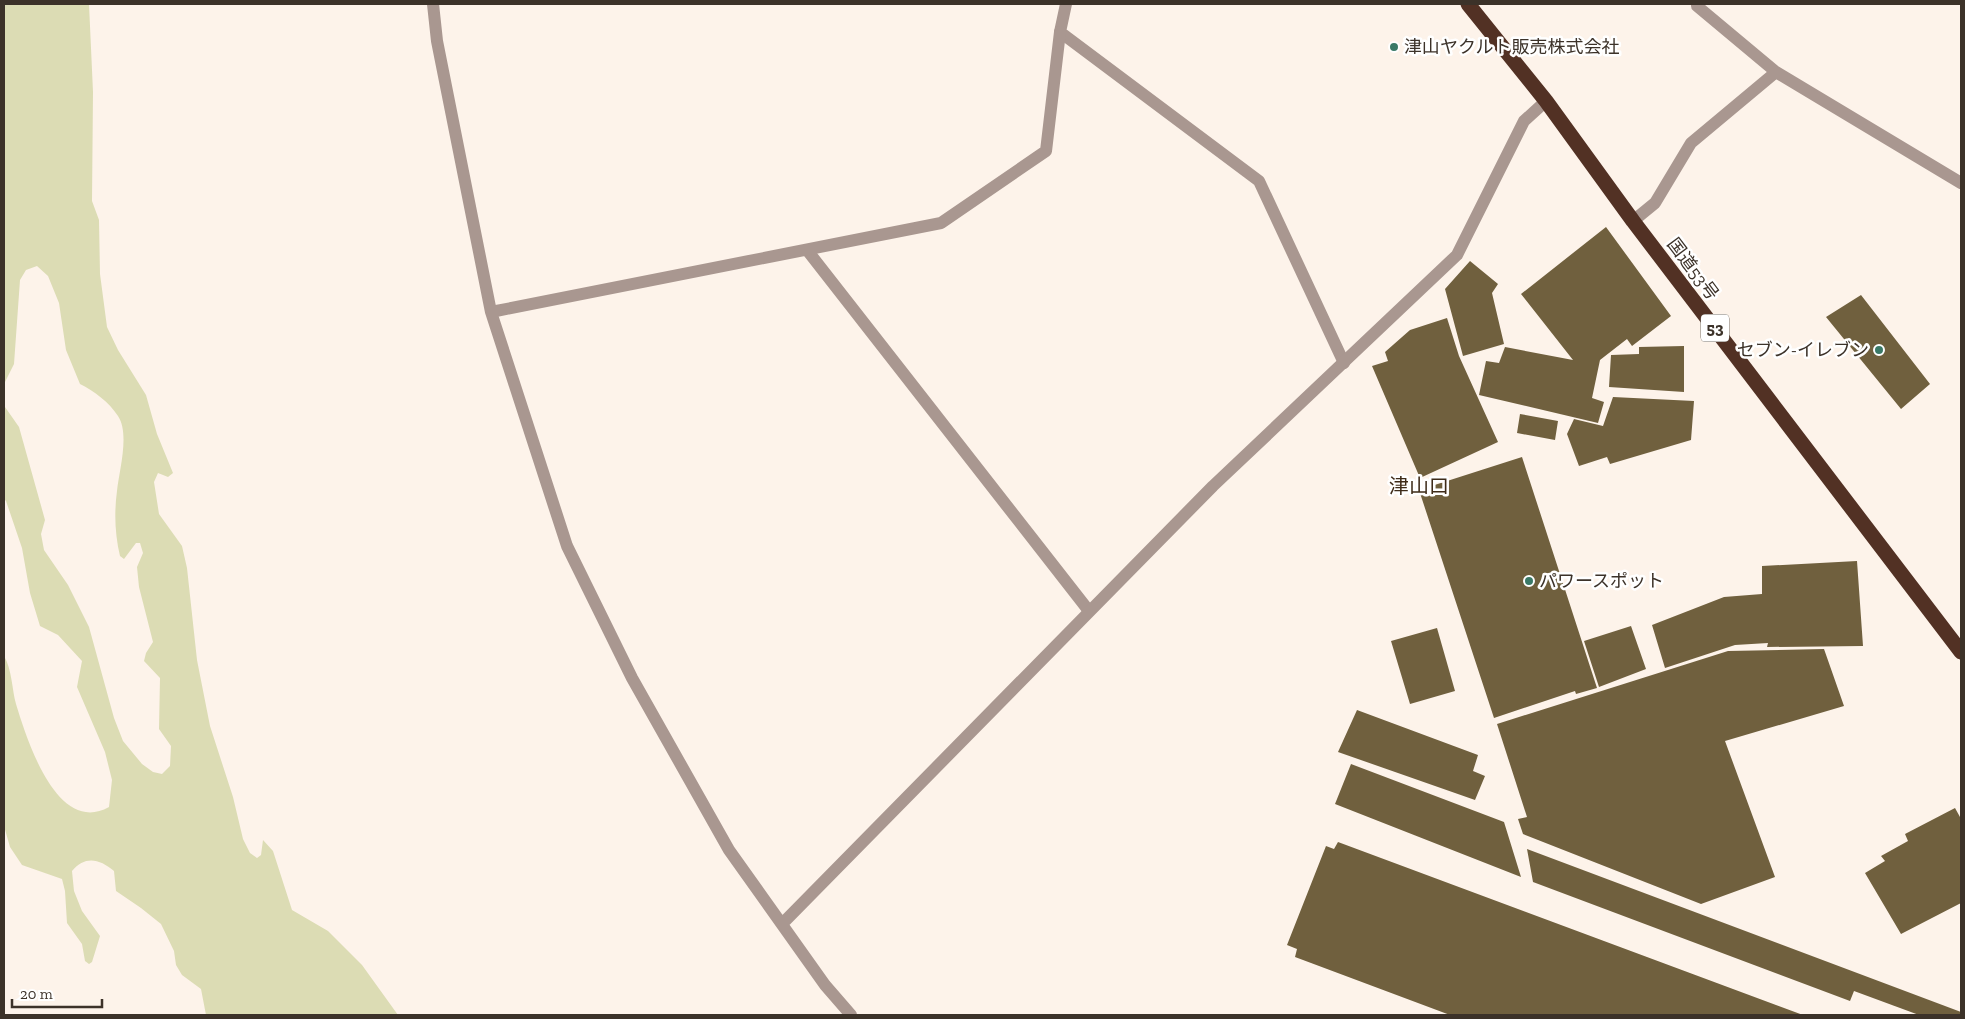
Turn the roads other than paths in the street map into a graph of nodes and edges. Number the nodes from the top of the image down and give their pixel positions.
1 (433, 4) edge
2 (1066, 4) edge
3 (1468, 4) edge
4 (1697, 4) edge
5 (1060, 32) junction
6 (1776, 72) junction
7 (1546, 101) junction
8 (1961, 184) edge
9 (1633, 221) junction
10 (807, 250) junction
11 (491, 312) junction
12 (1344, 363) junction
13 (1089, 611) junction
14 (1961, 652) edge
15 (782, 924) junction
16 (851, 1015) edge

1 - 11 street
2 - 5 street
3 - 7 highway, 国道53号 / 53
4 - 6 street
5 - 10 street
5 - 12 street
6 - 8 street
6 - 9 street
7 - 9 highway, 国道53号 / 53
7 - 12 street
9 - 14 highway, 国道53号 / 53
10 - 11 street
10 - 13 street
11 - 15 street
12 - 13 street
13 - 15 street
15 - 16 street

